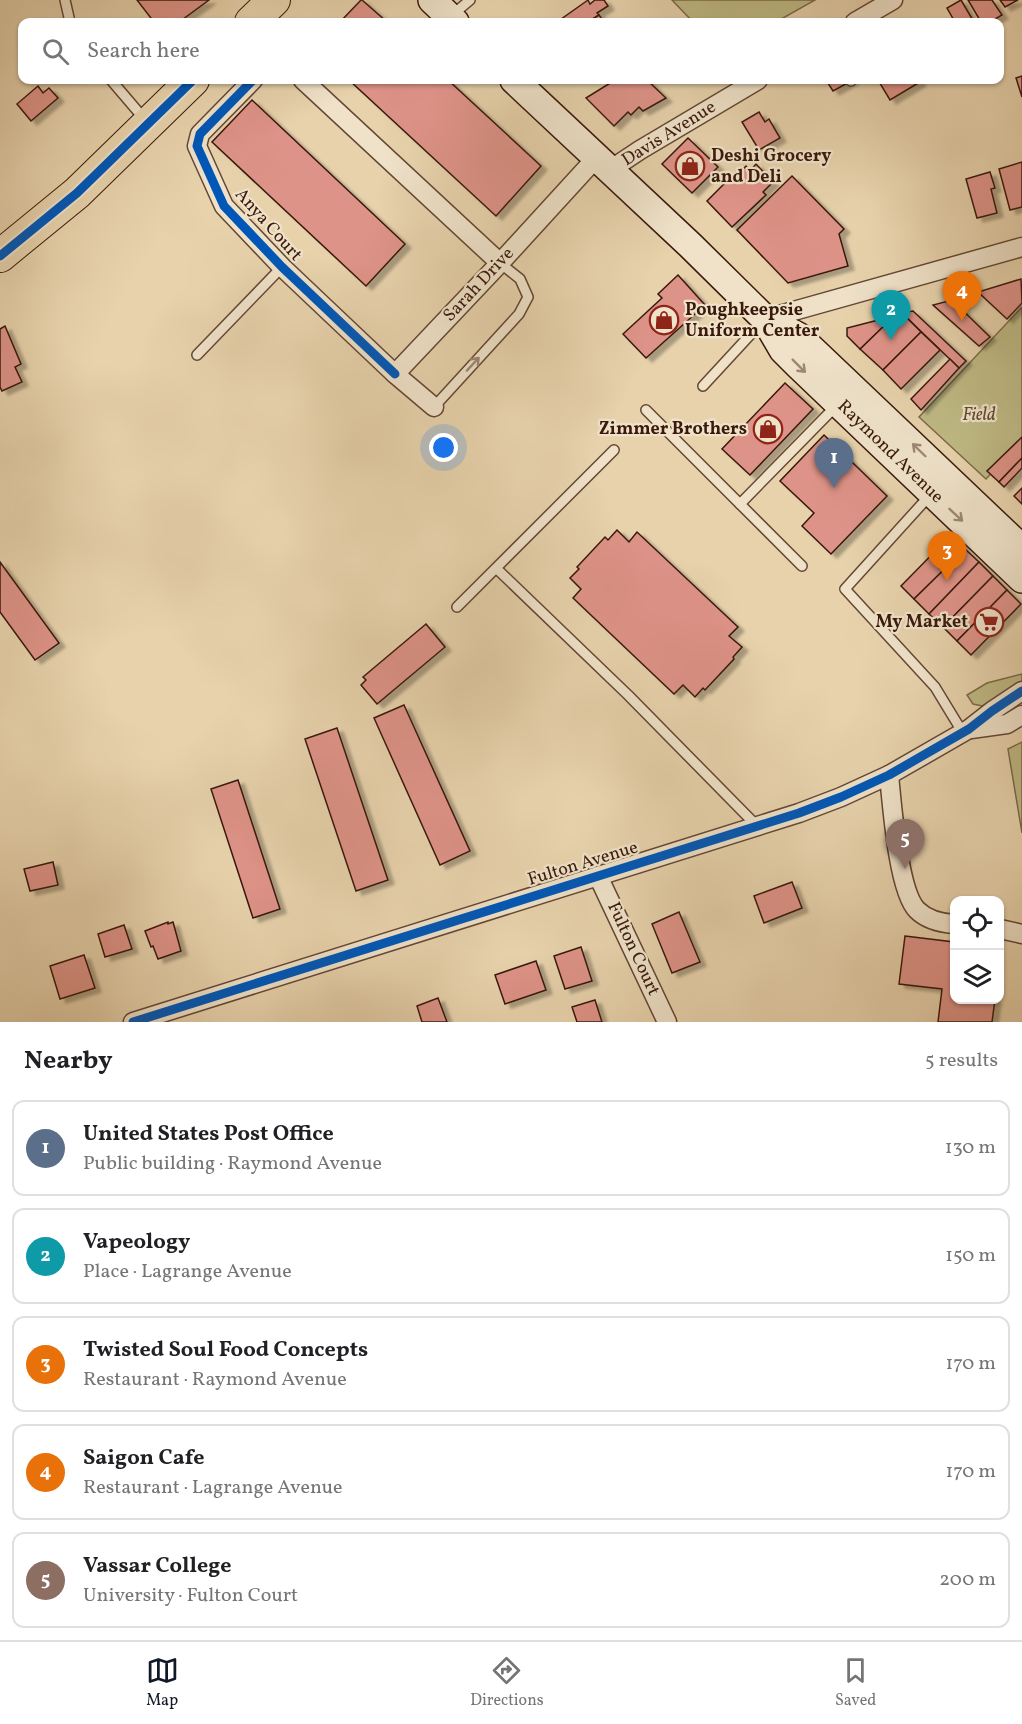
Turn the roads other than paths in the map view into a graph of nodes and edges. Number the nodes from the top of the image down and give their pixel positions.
1 (65, 0) edge
2 (274, 0) edge
3 (893, 0) edge
4 (69, 18) edge
5 (255, 18) edge
6 (862, 18) edge
7 (114, 84) edge
8 (189, 84) edge
9 (249, 84) edge
10 (307, 84) edge
11 (518, 84) edge
12 (751, 84) edge
13 (148, 124) junction
14 (603, 164) junction
15 (1022, 247) edge
16 (0, 256) edge
17 (500, 263) junction
18 (282, 267) junction
19 (765, 319) junction
20 (197, 355) dead end
21 (395, 374) junction
22 (703, 386) dead end
23 (838, 403) junction
24 (434, 407) joint
25 (646, 410) dead end
26 (614, 450) dead end
27 (932, 493) junction
28 (740, 504) junction
29 (1022, 549) edge
30 (802, 567) dead end
31 (496, 569) junction
32 (1022, 579) edge
33 (457, 607) dead end
34 (1022, 691) edge
35 (1022, 715) edge
36 (966, 731) junction
37 (889, 775) junction
38 (757, 826) junction
39 (598, 876) junction
40 (950, 924) edge
41 (1004, 930) edge
42 (1022, 934) edge
43 (133, 1022) edge
44 (667, 1022) edge

1 - 4 lane
2 - 5 highway
3 - 6 street
7 - 13 lane
8 - 13 highway
9 - 18 street, Anya Court
10 - 17 street
11 - 14 main road, Raymond Avenue
12 - 14 street, Davis Avenue
13 - 16 highway
14 - 17 street, Sarah Drive
14 - 19 main road, Raymond Avenue
15 - 19 street
17 - 21 street, Sarah Drive
24 -> 17 lane
18 - 20 lane
18 - 21 street, Anya Court
19 - 22 lane
19 -> 23 main road, Raymond Avenue
29 -> 19 main road, Raymond Avenue
21 - 24 street
23 - 27 main road, Raymond Avenue
23 - 28 lane
25 - 28 lane
26 - 31 lane
27 -> 32 main road, Raymond Avenue
27 - 36 lane
28 - 30 lane
31 - 33 lane
31 - 38 lane
34 - 36 street, Fulton Avenue
35 - 36 street, Fulton Avenue
36 - 37 street, Fulton Avenue
37 - 38 street, Fulton Avenue
37 - 40 street
38 - 39 street, Fulton Avenue
39 - 43 street, Fulton Avenue
39 - 44 street, Fulton Court
41 - 42 street

